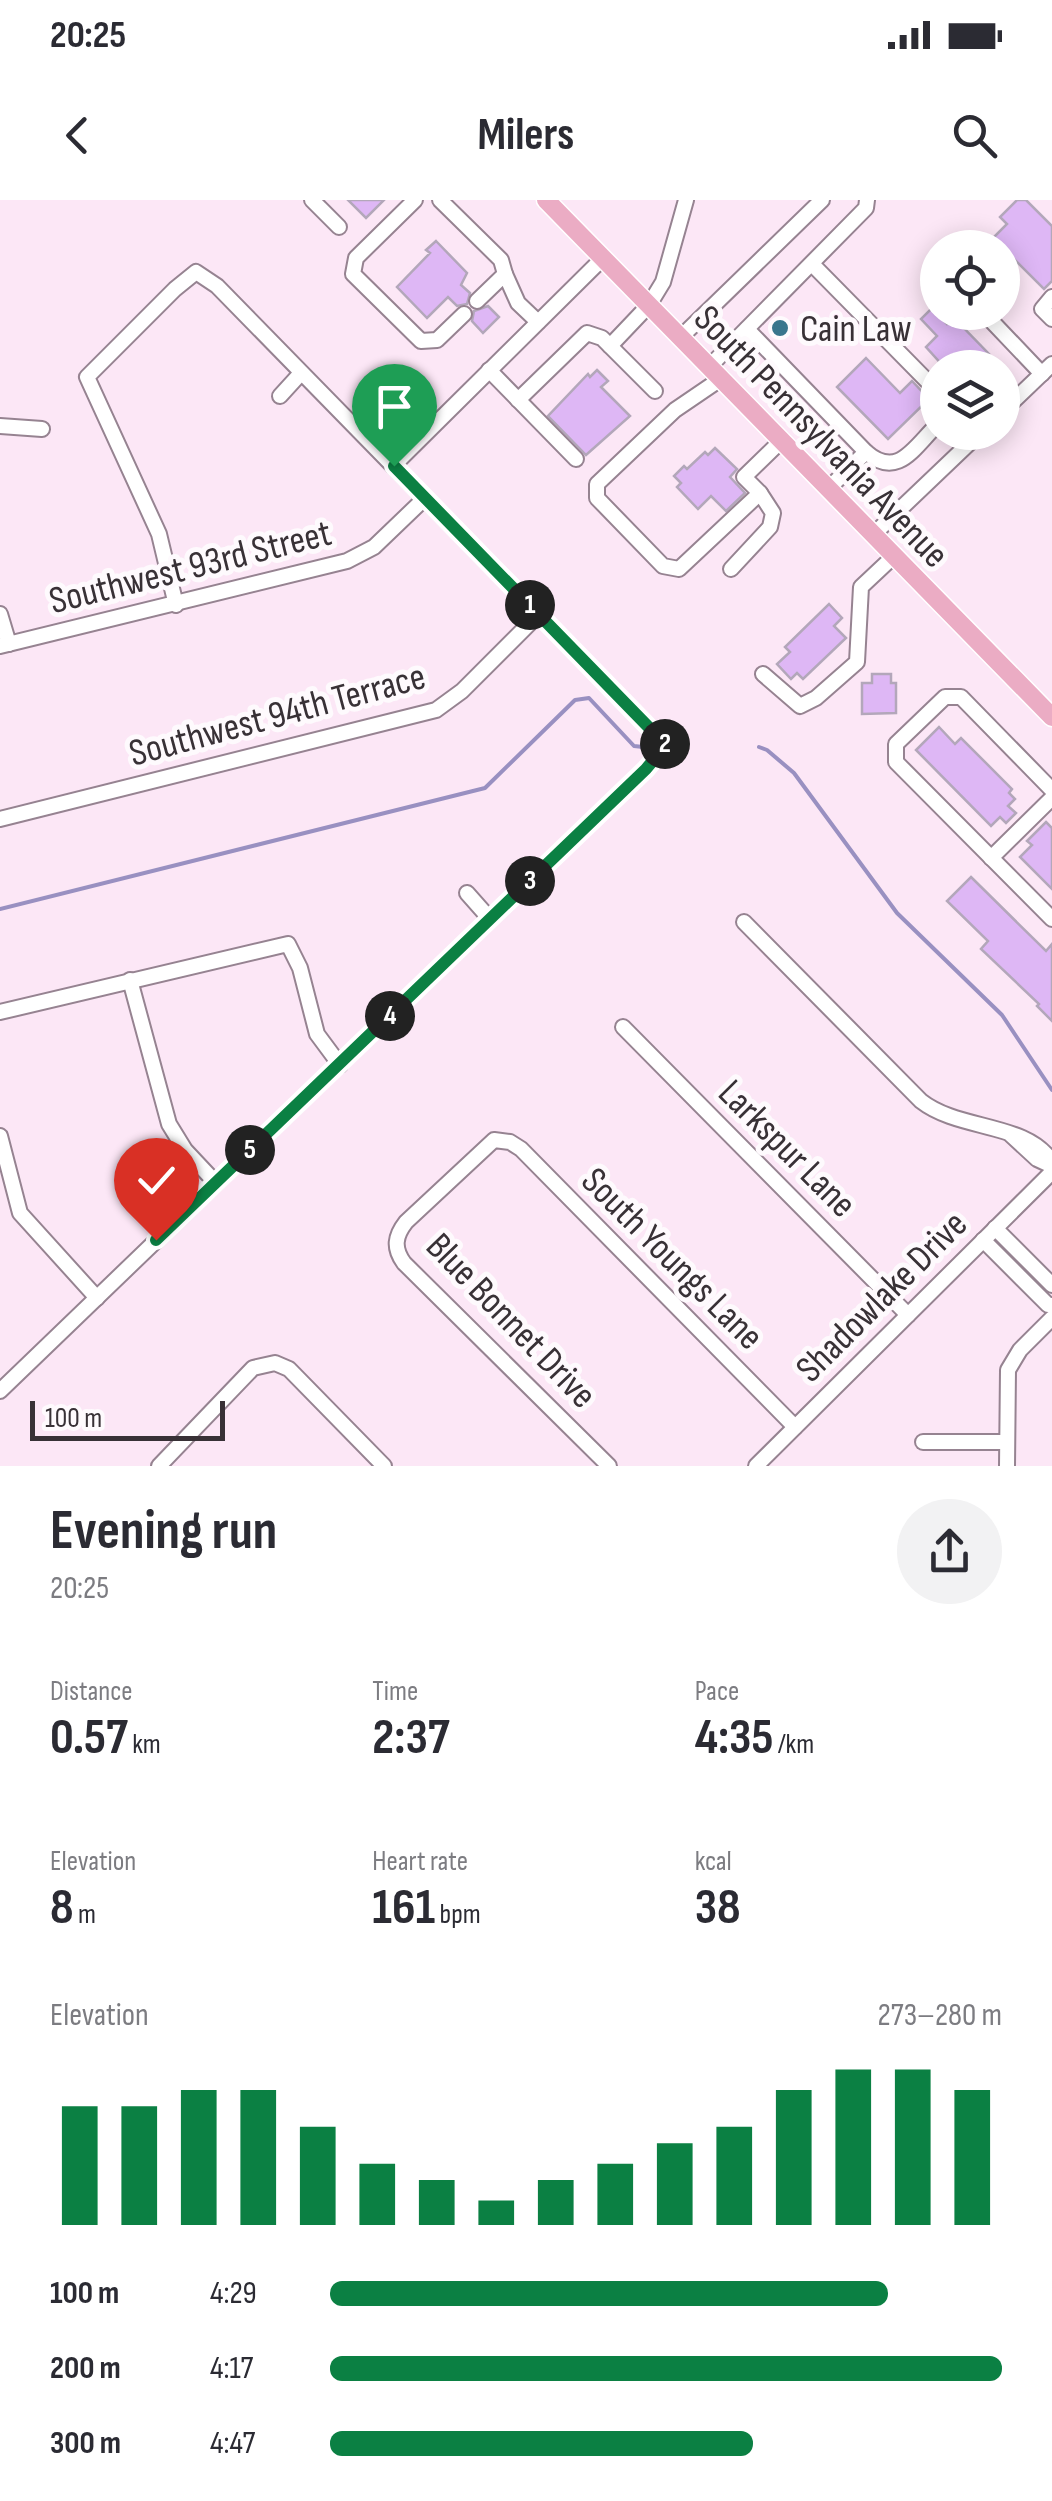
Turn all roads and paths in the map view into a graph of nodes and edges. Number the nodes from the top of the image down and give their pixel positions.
1 (312, 200) edge
2 (415, 200) edge
3 (440, 200) edge
4 (546, 200) edge
5 (686, 200) edge
6 (822, 200) edge
7 (867, 200) edge
8 (339, 227) dead end
9 (603, 258) junction
10 (814, 265) junction
11 (504, 274) junction
12 (1052, 297) edge
13 (478, 301) dead end
14 (649, 305) junction
15 (464, 314) dead end
16 (1052, 319) edge
17 (538, 322) junction
18 (748, 330) junction
19 (1004, 330) edge
20 (680, 336) junction
21 (610, 346) junction
22 (1047, 368) edge
23 (489, 370) junction
24 (716, 372) junction
25 (302, 373) junction
26 (920, 374) edge
27 (655, 391) dead end
28 (1020, 394) edge
29 (280, 396) dead end
30 (518, 400) junction
31 (0, 426) edge
32 (42, 429) dead end
33 (782, 440) junction
34 (920, 441) edge
35 (961, 450) edge
36 (866, 452) junction
37 (576, 459) dead end
38 (394, 466) junction
39 (829, 488) junction
40 (760, 493) junction
41 (424, 499) junction
42 (874, 534) junction
43 (894, 556) junction
44 (731, 569) dead end
45 (176, 605) junction
46 (0, 614) edge
47 (539, 614) junction
48 (4, 645) edge
49 (763, 674) dead end
50 (1052, 717) edge
51 (1052, 790) edge
52 (1052, 798) edge
53 (0, 819) edge
54 (991, 858) junction
55 (468, 893) dead end
56 (490, 919) junction
57 (1052, 919) edge
58 (744, 922) dead end
59 (130, 980) junction
60 (0, 1012) edge
61 (623, 1027) dead end
62 (340, 1065) junction
63 (0, 1136) edge
64 (503, 1140) joint
65 (1052, 1166) edge
66 (216, 1183) junction
67 (996, 1228) junction
68 (982, 1240) junction
69 (1036, 1268) junction
70 (1024, 1280) junction
71 (1052, 1285) edge
72 (96, 1298) junction
73 (1052, 1305) edge
74 (908, 1315) junction
75 (1052, 1318) edge
76 (0, 1391) edge
77 (796, 1427) junction
78 (923, 1442) dead end
79 (1006, 1442) junction
80 (159, 1466) edge
81 (384, 1466) edge
82 (609, 1466) edge
83 (756, 1466) edge
84 (1006, 1466) edge

1 - 8 street
2 - 15 street
3 - 11 street
4 - 9 main road, South Pennsylvania Avenue
5 - 14 street
6 - 20 street
7 - 10 street
9 - 14 main road, South Pennsylvania Avenue
9 - 17 street
10 - 18 street
10 - 26 street
11 - 13 street
11 - 17 street
12 - 16 street
14 - 20 main road, South Pennsylvania Avenue
14 - 21 street
17 - 23 street
18 - 24 street
18 - 36 street
19 - 22 street
20 - 24 main road, South Pennsylvania Avenue
21 - 27 street
21 - 30 street
22 - 28 street
23 - 30 street
23 - 38 street
24 - 33 main road, South Pennsylvania Avenue
24 - 40 street
25 - 29 street
25 - 38 street
25 - 45 street
30 - 37 street
31 - 32 street
33 - 39 main road, South Pennsylvania Avenue
33 - 40 street
34 - 36 street
35 - 42 street
36 - 39 street
38 - 41 street
39 - 42 main road, South Pennsylvania Avenue
40 - 44 street
41 - 45 street, Southwest 93rd Street
41 - 47 street
42 - 43 main road, South Pennsylvania Avenue
43 - 49 street
43 - 50 main road, South Pennsylvania Avenue
45 - 48 street, Southwest 93rd Street
46 - 48 street, Southwest 93rd Street
47 - 53 street, Southwest 94th Terrace
47 - 56 street
51 - 54 street
52 - 54 street
54 - 57 street
55 - 56 street
56 - 62 street
58 - 65 street
59 - 60 street
59 - 62 street
59 - 66 street
61 - 74 street, Larkspur Lane
62 - 66 street
63 - 72 street
64 - 77 street, South Youngs Lane
64 - 82 street, Blue Bonnet Drive
65 - 67 street, Shadowlake Drive
66 - 72 street
67 - 68 street, Shadowlake Drive
67 - 69 street
68 - 70 street
68 - 74 street, Shadowlake Drive
69 - 70 street
69 - 71 street
70 - 73 street
72 - 76 street
74 - 77 street, Shadowlake Drive
75 - 79 street
77 - 83 street, Shadowlake Drive
78 - 79 street
79 - 84 street
80 - 81 street

